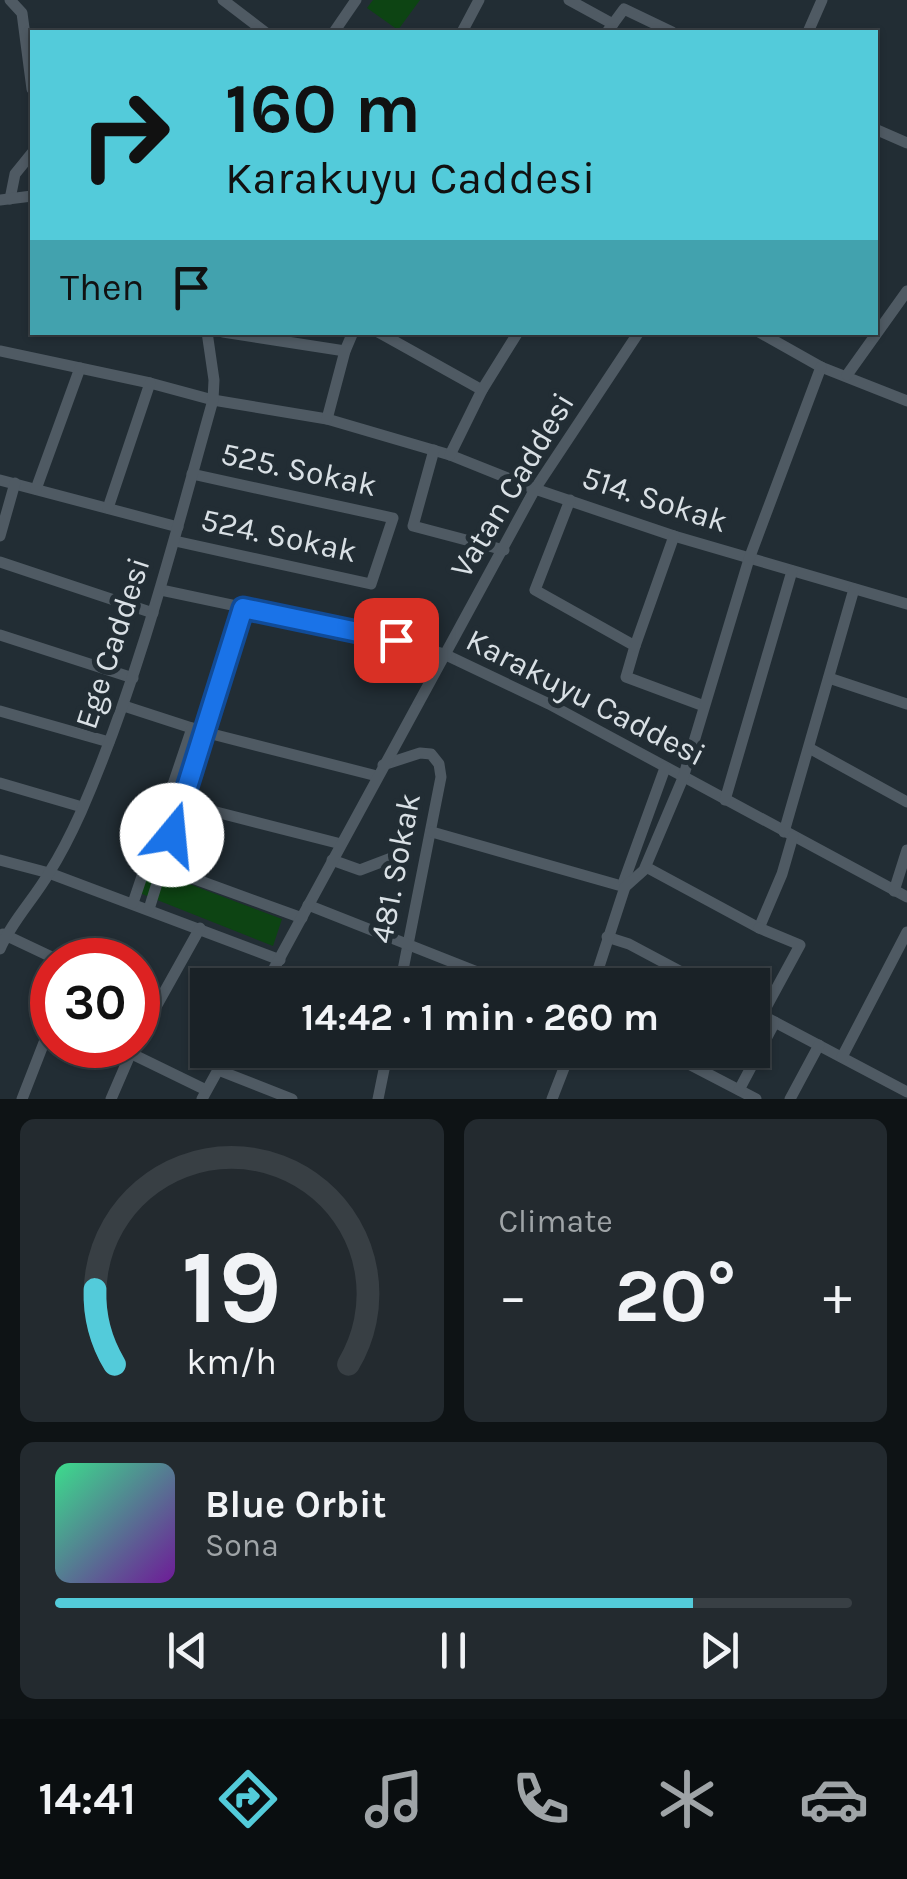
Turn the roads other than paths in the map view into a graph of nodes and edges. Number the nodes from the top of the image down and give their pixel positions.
1 (12, 0) edge
2 (223, 0) edge
3 (356, 0) edge
4 (479, 0) edge
5 (569, 0) edge
6 (822, 0) edge
7 (610, 28) edge
8 (261, 30) edge
9 (335, 30) edge
10 (463, 30) edge
11 (668, 30) edge
12 (809, 30) edge
13 (30, 74) edge
14 (878, 130) edge
15 (907, 143) edge
16 (30, 156) edge
17 (30, 196) edge
18 (5, 199) edge
19 (907, 291) edge
20 (878, 332) edge
21 (207, 335) edge
22 (242, 335) edge
23 (352, 335) edge
24 (383, 335) edge
25 (516, 335) edge
26 (636, 335) edge
27 (765, 335) edge
28 (876, 335) edge
29 (0, 351) edge
30 (345, 351) junction
31 (821, 367) junction
32 (80, 368) junction
33 (847, 376) junction
34 (150, 383) junction
35 (482, 390) junction
36 (212, 400) junction
37 (907, 401) edge
38 (327, 419) junction
39 (434, 450) junction
40 (450, 454) junction
41 (192, 474) junction
42 (0, 480) edge
43 (15, 483) junction
44 (36, 489) junction
45 (535, 489) junction
46 (570, 500) junction
47 (108, 508) junction
48 (178, 527) junction
49 (0, 536) edge
50 (674, 536) junction
51 (175, 541) junction
52 (504, 550) junction
53 (749, 559) junction
54 (0, 562) edge
55 (792, 571) junction
56 (371, 584) joint
57 (854, 589) junction
58 (161, 590) junction
59 (907, 604) edge
60 (243, 608) junction
61 (153, 613) junction
62 (0, 635) edge
63 (635, 646) junction
64 (444, 654) junction
65 (133, 678) junction
66 (829, 678) junction
67 (907, 704) edge
68 (124, 706) junction
69 (704, 706) junction
70 (0, 711) edge
71 (198, 730) junction
72 (109, 742) junction
73 (808, 748) junction
74 (665, 768) junction
75 (380, 770) junction
76 (683, 778) junction
77 (0, 783) edge
78 (725, 800) junction
79 (168, 801) junction
80 (182, 802) junction
81 (907, 802) edge
82 (82, 807) junction
83 (432, 832) junction
84 (788, 834) junction
85 (341, 844) junction
86 (907, 850) edge
87 (402, 854) dead end
88 (0, 860) edge
89 (332, 860) junction
90 (162, 867) junction
91 (646, 867) junction
92 (50, 873) junction
93 (625, 886) junction
94 (894, 891) junction
95 (907, 898) edge
96 (134, 904) junction
97 (308, 905) junction
98 (149, 909) junction
99 (302, 918) junction
100 (200, 928) junction
101 (759, 928) junction
102 (907, 932) edge
103 (3, 934) edge
104 (607, 937) junction
105 (408, 944) junction
106 (30, 947) edge
107 (0, 950) edge
108 (280, 960) junction
109 (275, 968) edge
110 (403, 968) edge
111 (468, 968) edge
112 (598, 968) edge
113 (674, 968) edge
114 (770, 992) edge
115 (160, 997) edge
116 (770, 1019) edge
117 (775, 1022) junction
118 (819, 1045) junction
119 (842, 1057) junction
120 (160, 1064) edge
121 (34, 1068) edge
122 (124, 1068) edge
123 (384, 1068) edge
124 (564, 1068) edge
125 (697, 1068) edge
126 (218, 1070) joint
127 (739, 1090) junction
128 (907, 1092) edge
129 (204, 1095) edge
130 (22, 1099) edge
131 (111, 1099) edge
132 (292, 1099) edge
133 (378, 1099) edge
134 (552, 1099) edge
135 (756, 1099) edge
136 (790, 1099) edge

1 - 13 street
2 - 8 street
3 - 9 street
4 - 10 street
5 - 7 street
6 - 12 street
7 - 11 street
14 - 15 street
16 - 18 street
17 - 18 street
19 - 20 street
21 - 36 street, Ege Caddesi
22 - 30 street
23 - 30 street
24 - 35 street
25 - 35 street
26 - 45 street, Vatan Caddesi
27 - 31 street
28 - 33 street
29 - 32 street, 514. Sokak
30 - 38 street
31 - 33 street
31 - 53 street
32 - 34 street, 514. Sokak
32 - 44 street
33 - 37 street
34 - 36 street, 514. Sokak
34 - 47 street
35 - 40 street
36 - 38 street, 514. Sokak
36 - 41 street, Ege Caddesi
38 - 39 street, 514. Sokak
39 - 40 street, 514. Sokak
39 - 52 street
40 - 45 street, 514. Sokak
41 - 48 street, Ege Caddesi
41 - 56 street, 525. Sokak
42 - 43 street
43 - 44 street
43 - 49 street
44 - 47 street
45 - 46 street, 514. Sokak
45 - 52 street, Vatan Caddesi
46 - 50 street, 514. Sokak
46 - 63 street
47 - 48 street
48 - 51 street, Ege Caddesi
50 - 53 street, 514. Sokak
50 - 63 street
51 - 56 street, 524. Sokak
51 - 58 street, Ege Caddesi
52 - 64 street, Vatan Caddesi
53 - 55 street, 514. Sokak
53 - 69 street
54 - 61 street
55 - 57 street, 514. Sokak
55 - 78 street
57 - 59 street, 514. Sokak
57 - 66 street
58 - 60 street, Karakuyu Caddesi
58 - 61 street, Ege Caddesi
60 - 64 street, Karakuyu Caddesi
60 - 71 street
61 - 65 street, Ege Caddesi
62 - 65 street
63 - 69 street
64 - 74 street, Karakuyu Caddesi
64 - 75 street, Vatan Caddesi
65 - 68 street, Ege Caddesi
66 - 67 street
66 - 73 street
68 - 71 street
68 - 72 street, Ege Caddesi
69 - 76 street
70 - 72 street
71 - 75 street
71 - 79 street
71 - 80 street
72 - 82 street, Ege Caddesi
73 - 81 street
73 - 84 street
74 - 76 street, Karakuyu Caddesi
74 - 93 street
75 - 83 street, 481. Sokak
75 - 85 street, Vatan Caddesi
76 - 78 street, Karakuyu Caddesi
76 - 91 street
77 - 82 street
78 - 84 street, Karakuyu Caddesi
79 - 80 street
79 - 96 street
80 - 85 street
80 - 90 street
82 - 92 street, Ege Caddesi
83 - 93 street
83 - 105 street, 481. Sokak
84 - 94 street, Karakuyu Caddesi
84 - 101 street
85 - 89 street, Vatan Caddesi
86 - 94 street
87 - 89 street
88 - 92 street
89 - 97 street, Vatan Caddesi
90 - 98 street
90 - 99 street
91 - 93 street
91 - 101 street
92 - 96 street
92 - 103 street, Ege Caddesi
93 - 104 street
94 - 95 street, Karakuyu Caddesi
96 - 98 street
97 - 99 street, Vatan Caddesi
97 - 105 street
98 - 100 street
99 - 108 street, Vatan Caddesi
100 - 108 street
100 - 115 street
101 - 114 street
102 - 119 street
103 - 106 street
103 - 107 street, Ege Caddesi
104 - 112 street
104 - 113 street
105 - 110 street, 481. Sokak
105 - 111 street
108 - 109 street, Vatan Caddesi
116 - 117 street
117 - 118 street
117 - 127 street
118 - 119 street
118 - 136 street
119 - 128 street
120 - 129 street
121 - 130 street
122 - 131 street
123 - 133 street
124 - 134 street
125 - 127 street
126 - 129 street
126 - 132 street
127 - 135 street

